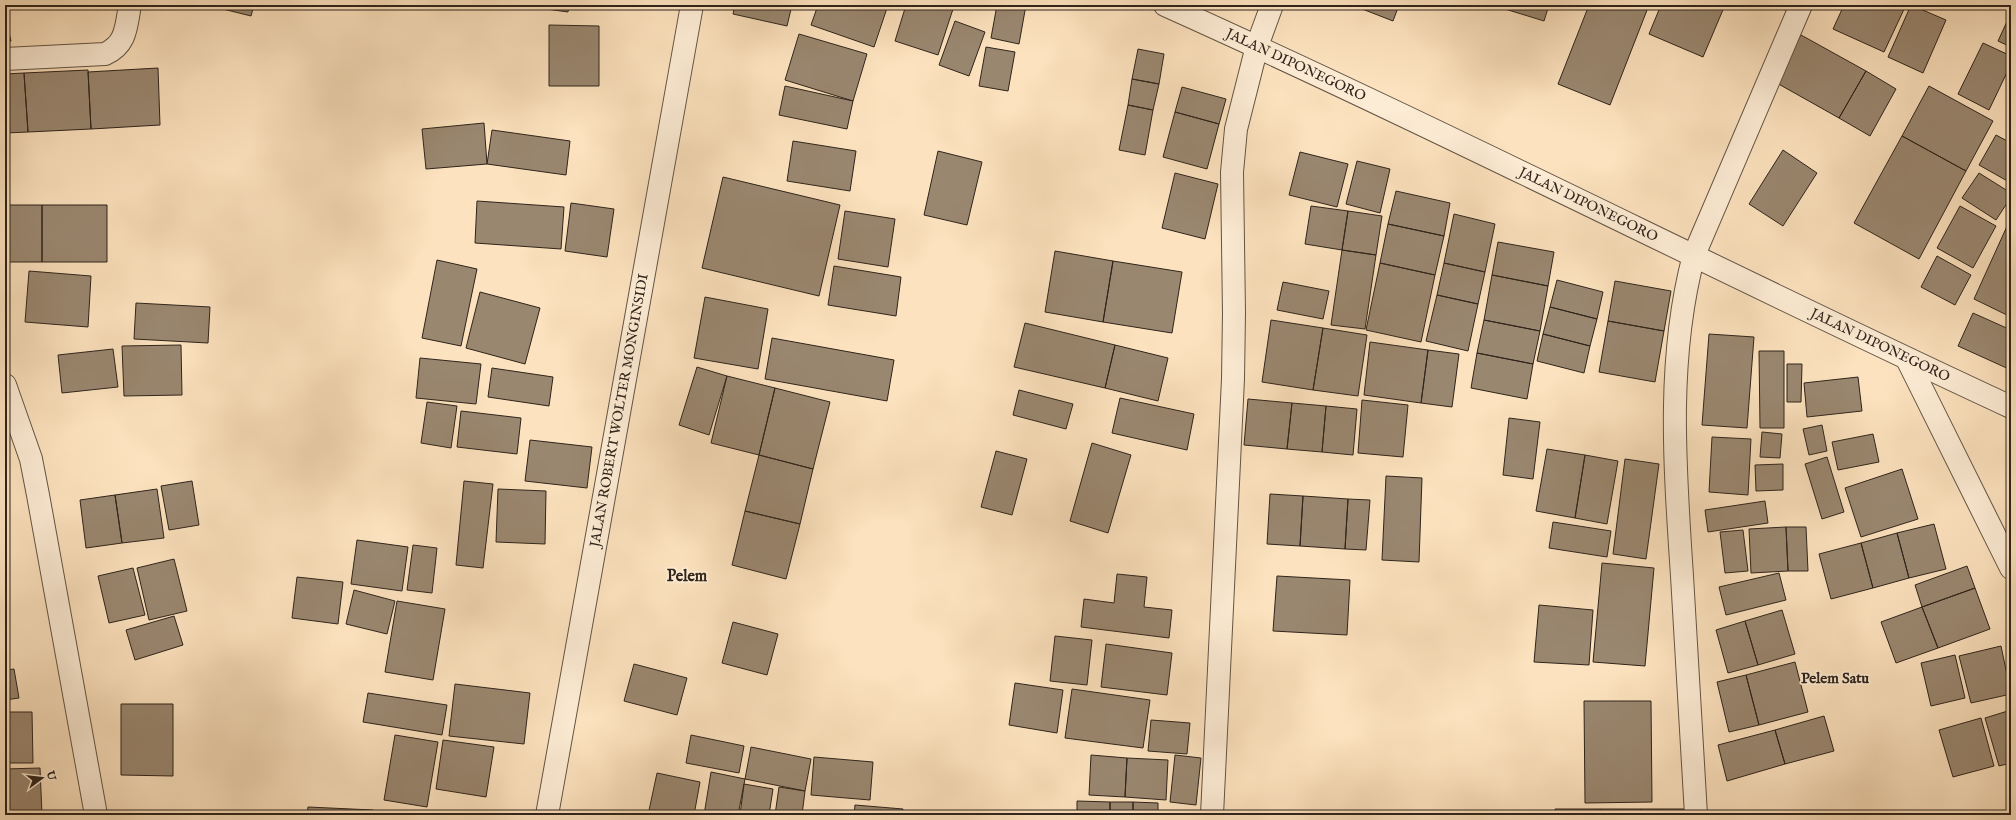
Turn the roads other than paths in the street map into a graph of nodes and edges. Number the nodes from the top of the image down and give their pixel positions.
1 (130, 5) edge
2 (692, 5) edge
3 (1165, 5) edge
4 (1272, 5) edge
5 (1801, 5) edge
6 (1257, 46) junction
7 (5, 59) edge
8 (1694, 255) junction
9 (1907, 359) junction
10 (5, 385) edge
11 (2011, 407) edge
12 (2011, 568) edge
13 (96, 815) edge
14 (547, 815) edge
15 (1212, 815) edge
16 (1696, 815) edge

1 - 7 street
2 - 14 street, JALAN ROBERT WOLTER MONGINSIDI
3 - 6 street, JALAN DIPONEGORO
4 - 6 street
5 - 8 street
6 - 8 street, JALAN DIPONEGORO
6 - 15 street
8 - 9 street, JALAN DIPONEGORO
8 - 16 street
9 - 11 street, JALAN DIPONEGORO
9 - 12 street
10 - 13 street

